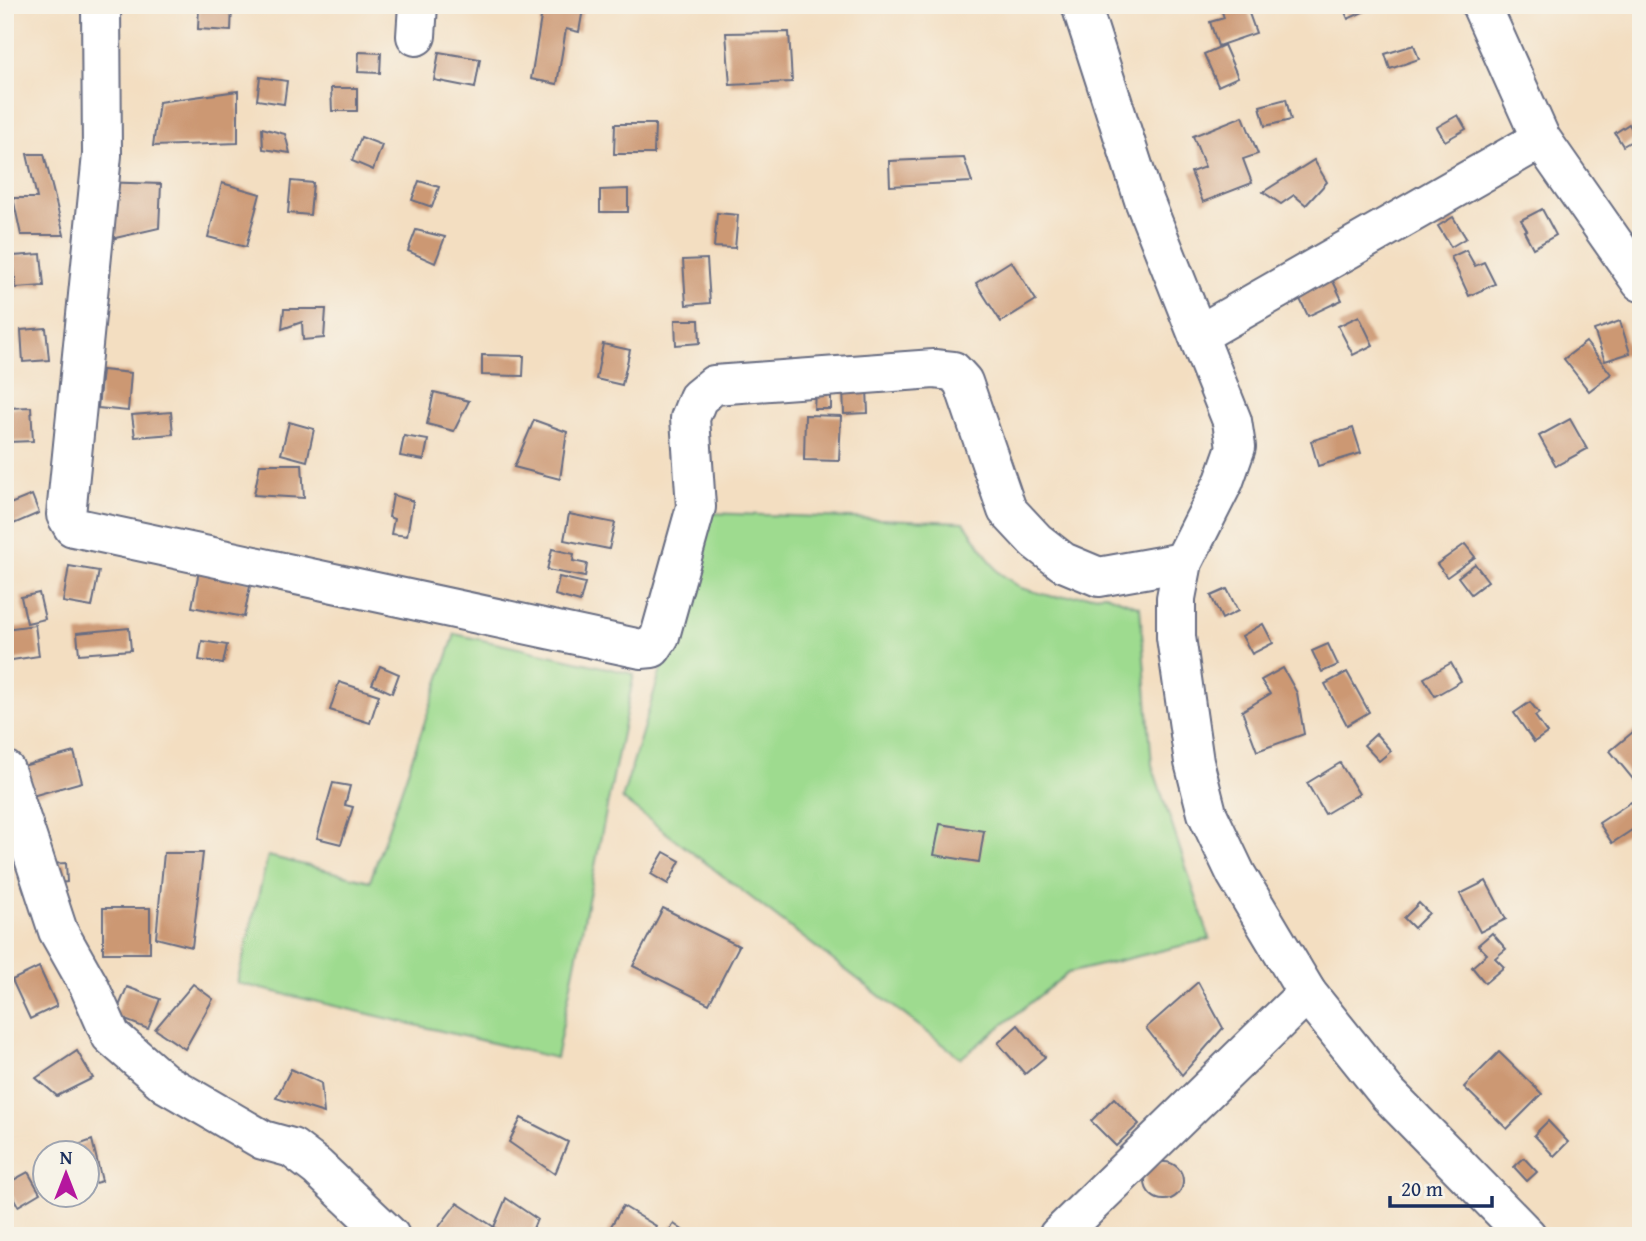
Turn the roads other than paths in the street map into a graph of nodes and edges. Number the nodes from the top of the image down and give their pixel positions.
1 (101, 5) edge
2 (1081, 5) edge
3 (1481, 5) edge
4 (1541, 139) junction
5 (1641, 282) edge
6 (1198, 335) junction
7 (1183, 562) junction
8 (5, 770) edge
9 (1307, 993) junction
10 (390, 1236) edge
11 (1058, 1236) edge
12 (1527, 1236) edge

1 - 7 street
2 - 6 street
3 - 4 street
4 - 5 street
4 - 6 street
6 - 7 street
7 - 9 street
8 - 10 street
9 - 11 street
9 - 12 street

